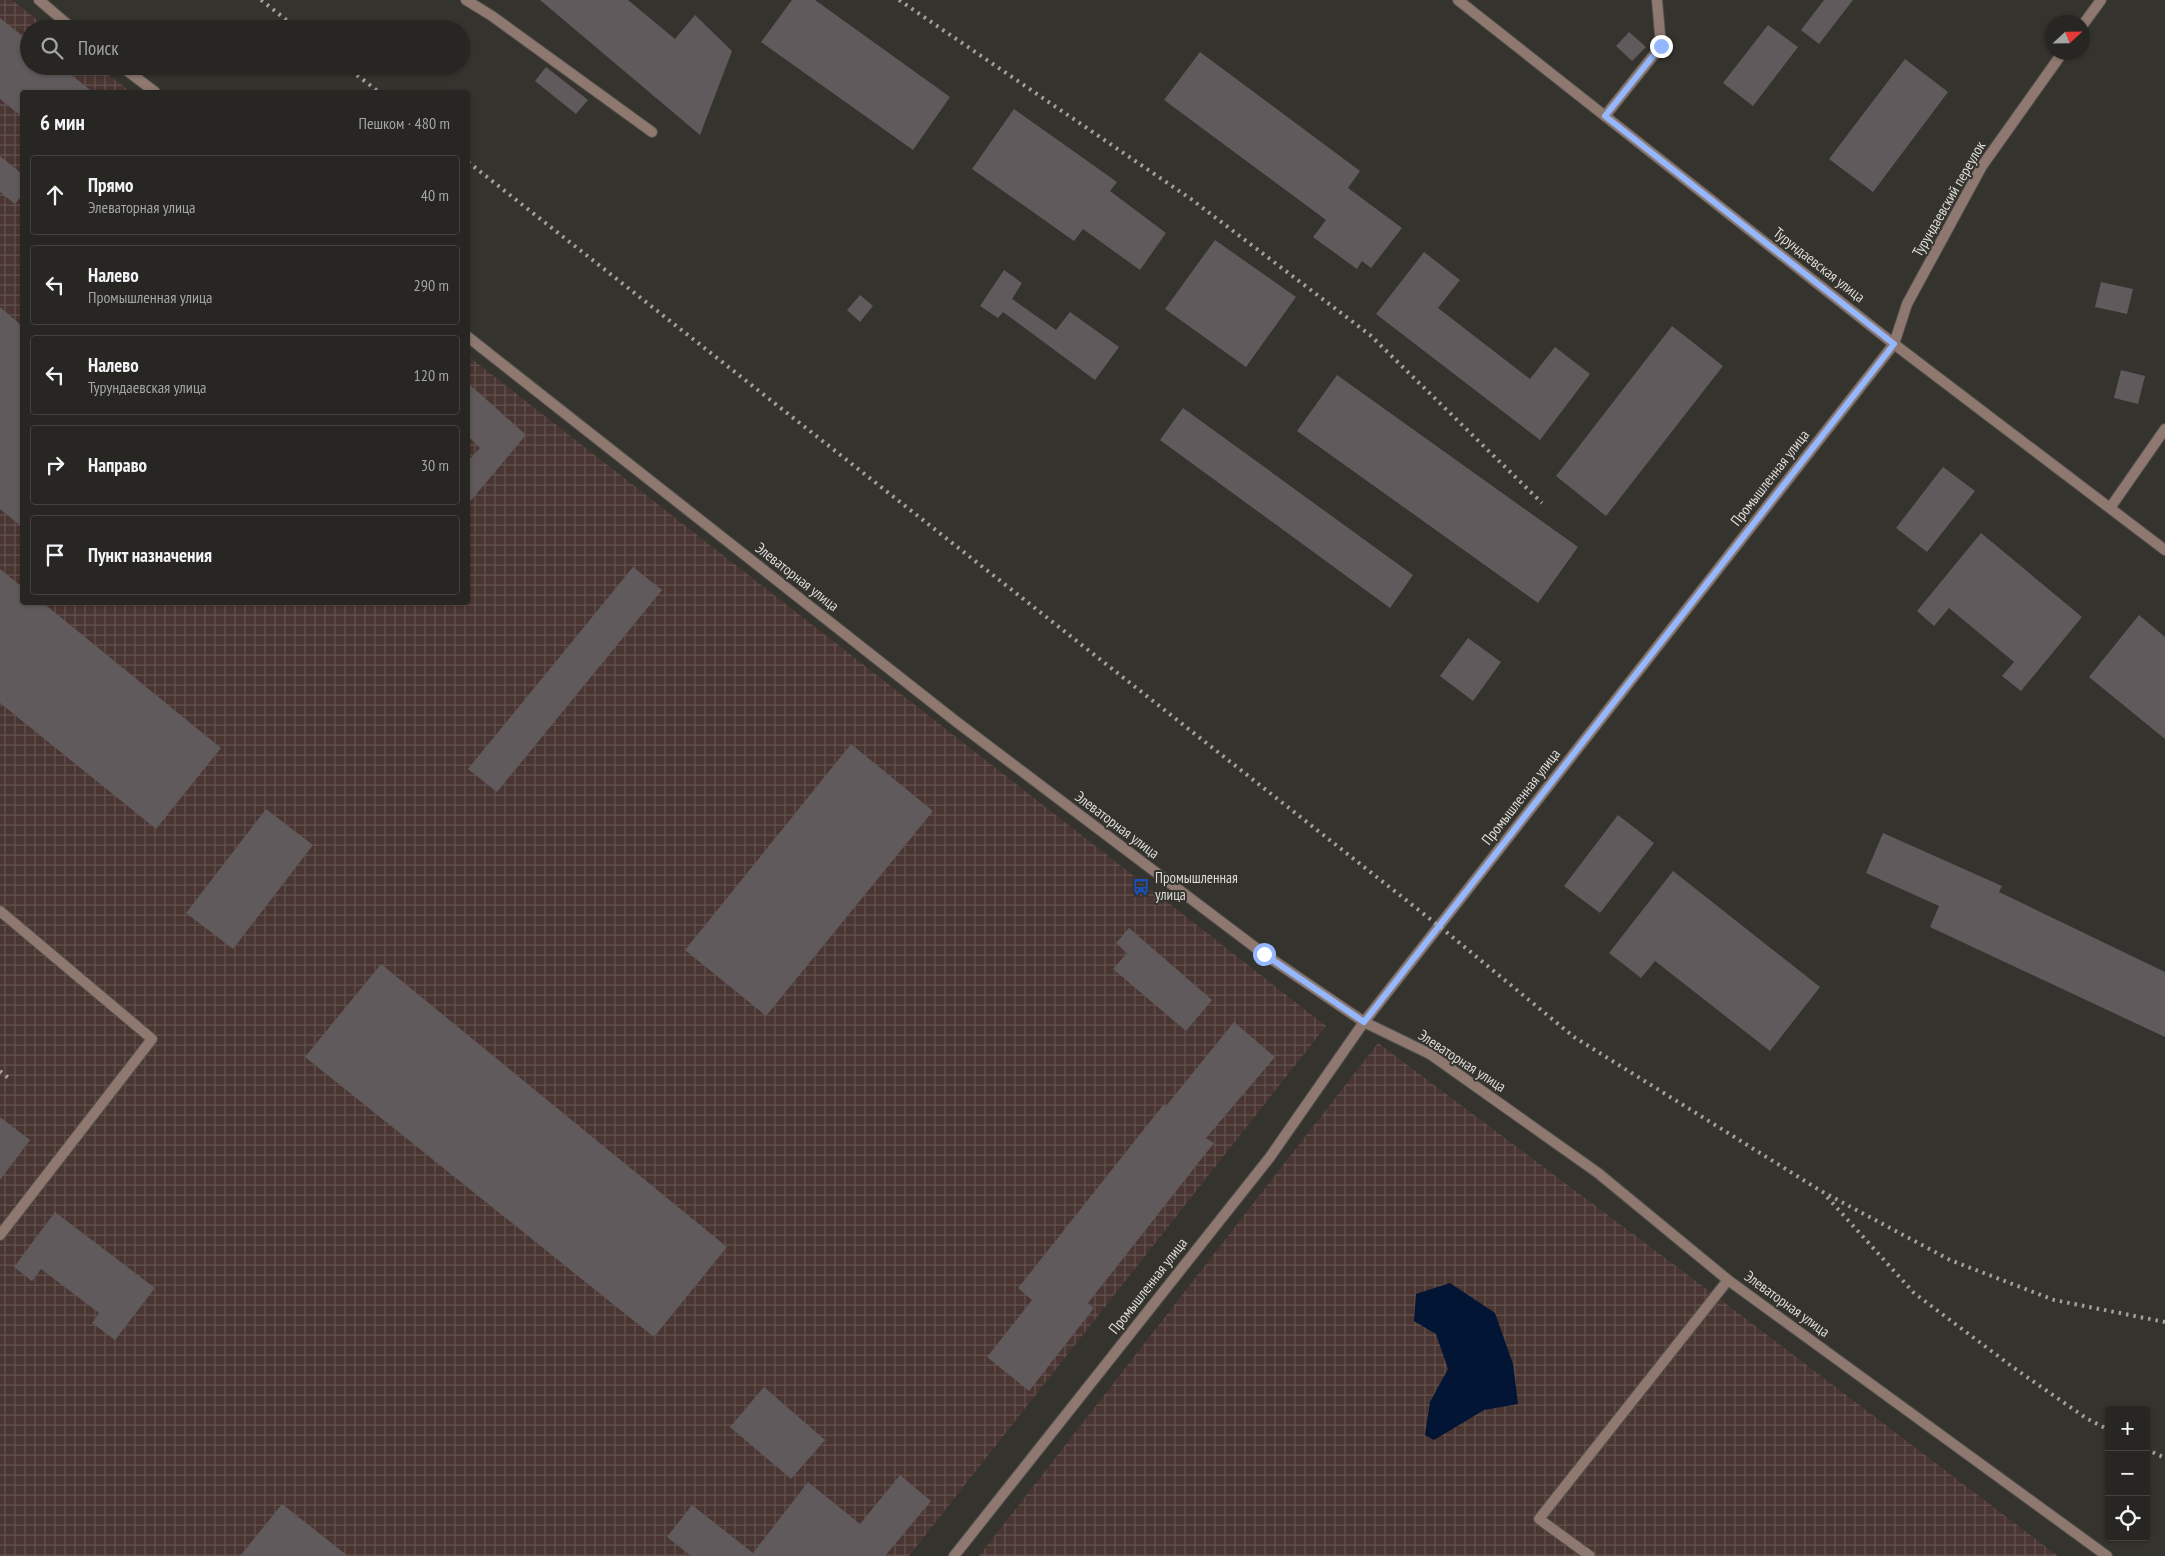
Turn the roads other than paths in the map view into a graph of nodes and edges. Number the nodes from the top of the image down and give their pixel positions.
1 (39, 0) edge
2 (466, 0) edge
3 (1458, 0) edge
4 (1657, 0) edge
5 (2101, 0) edge
6 (2090, 15) edge
7 (62, 20) edge
8 (2057, 60) edge
9 (133, 75) edge
10 (152, 90) edge
11 (1605, 116) junction
12 (652, 132) dead end
13 (470, 340) edge
14 (1894, 344) junction
15 (2165, 429) edge
16 (2110, 508) junction
17 (2165, 550) edge
18 (0, 911) edge
19 (1364, 1022) junction
20 (0, 1235) edge
21 (1728, 1280) junction
22 (954, 1556) edge
23 (1590, 1556) edge
24 (2107, 1556) edge

1 - 7 street
2 - 12 street
3 - 11 street, Турундаевская улица
4 - 11 street
5 - 6 street
8 - 14 street, Турундаевский переулок
9 - 10 street
11 - 14 street, Турундаевская улица
13 - 19 street, Элеваторная улица
14 - 16 street, Турундаевская улица
14 - 19 street, Промышленная улица
15 - 16 street
16 - 17 street, Турундаевская улица
18 - 20 street
19 - 21 street, Элеваторная улица
19 - 22 street, Промышленная улица
21 - 23 street
21 - 24 street, Элеваторная улица

